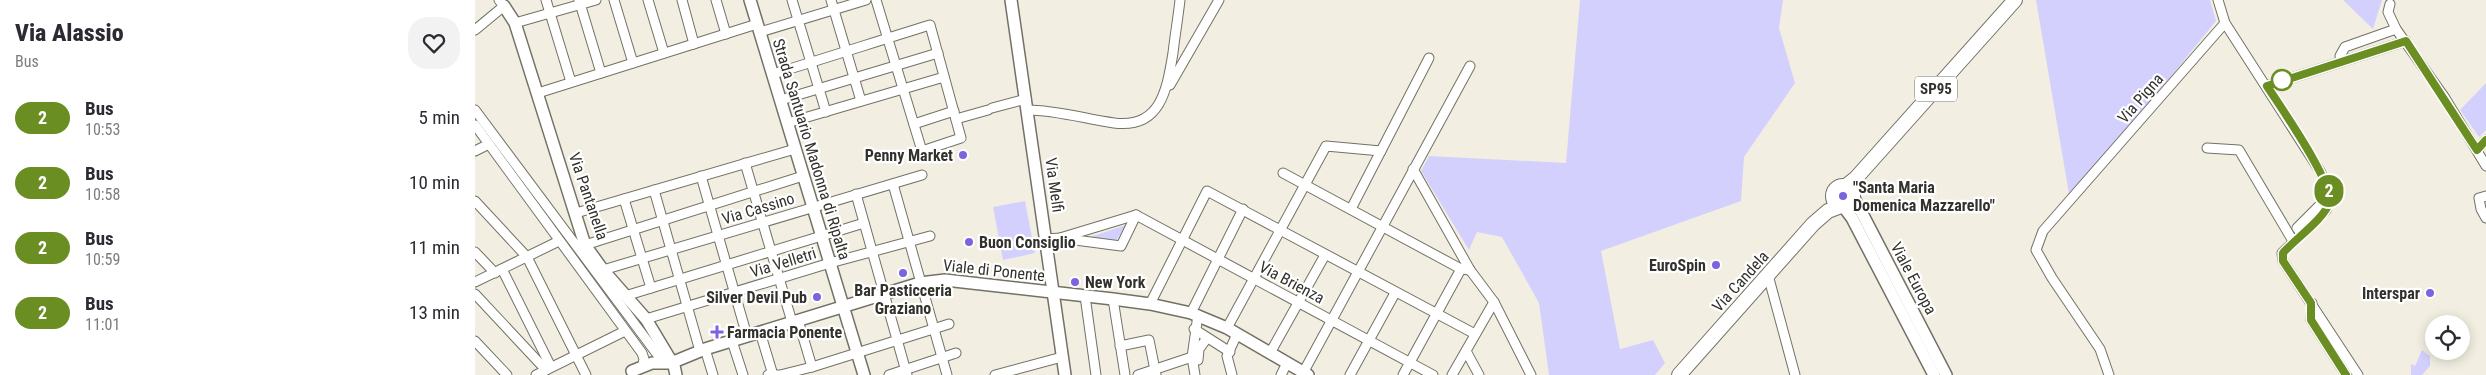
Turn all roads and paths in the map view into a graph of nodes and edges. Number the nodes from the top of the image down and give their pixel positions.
1 (546, 0) edge
2 (596, 0) edge
3 (614, 0) edge
4 (648, 0) edge
5 (682, 0) edge
6 (716, 0) edge
7 (750, 0) edge
8 (792, 0) edge
9 (831, 0) edge
10 (866, 0) edge
11 (876, 0) edge
12 (1011, 0) edge
13 (1181, 0) edge
14 (1219, 0) edge
15 (2015, 0) edge
16 (2219, 0) edge
17 (580, 2) edge
18 (501, 3) edge
19 (2390, 4) dead end
20 (834, 10) junction
21 (550, 13) junction
22 (798, 20) junction
23 (2225, 23) junction
24 (515, 24) junction
25 (758, 28) junction
26 (2396, 29) junction
27 (475, 30) edge
28 (725, 34) junction
29 (888, 38) junction
30 (2406, 41) junction
31 (694, 44) junction
32 (846, 51) junction
33 (938, 52) junction
34 (663, 53) junction
35 (1429, 58) dead end
36 (811, 62) junction
37 (2341, 62) junction
38 (633, 63) junction
39 (896, 65) junction
40 (1470, 66) dead end
41 (601, 73) junction
42 (773, 74) junction
43 (944, 77) junction
44 (854, 78) junction
45 (571, 82) junction
46 (2267, 86) junction
47 (819, 88) junction
48 (903, 89) junction
49 (1167, 90) junction
50 (538, 93) junction
51 (781, 100) junction
52 (861, 101) junction
53 (1027, 104) junction
54 (475, 110) edge
55 (826, 112) junction
56 (955, 115) junction
57 (787, 123) junction
58 (914, 124) junction
59 (475, 125) edge
60 (2486, 140) edge
61 (489, 144) junction
62 (2207, 148) dead end
63 (795, 149) junction
64 (2477, 150) junction
65 (475, 151) edge
66 (1381, 152) junction
67 (745, 163) junction
68 (2486, 166) edge
69 (1413, 169) junction
70 (1283, 173) dead end
71 (922, 175) dead end
72 (701, 176) junction
73 (803, 176) junction
74 (893, 184) junction
75 (1305, 185) junction
76 (654, 190) junction
77 (754, 192) junction
78 (856, 194) junction
79 (2486, 196) edge
80 (1844, 197) junction
81 (624, 199) junction
82 (475, 201) edge
83 (710, 206) junction
84 (813, 207) junction
85 (1243, 209) junction
86 (1351, 209) junction
87 (576, 213) junction
88 (1136, 215) junction
89 (2486, 218) edge
90 (663, 220) junction
91 (763, 222) junction
92 (864, 224) junction
93 (1382, 226) junction
94 (633, 230) junction
95 (1280, 231) junction
96 (718, 235) junction
97 (822, 236) junction
98 (929, 236) dead end
99 (1060, 238) junction
100 (1046, 239) junction
101 (1182, 240) junction
102 (559, 241) junction
103 (909, 242) junction
104 (2293, 242) junction
105 (585, 245) junction
106 (671, 250) junction
107 (771, 251) junction
108 (475, 252) edge
109 (871, 252) junction
110 (1325, 254) junction
111 (527, 257) junction
112 (642, 258) junction
113 (1217, 259) junction
114 (830, 263) junction
115 (727, 265) junction
116 (1465, 269) junction
117 (603, 270) junction
118 (499, 271) junction
119 (1358, 272) junction
120 (1768, 275) junction
121 (779, 278) junction
122 (679, 279) junction
123 (1255, 279) junction
124 (475, 282) edge
125 (920, 283) junction
126 (651, 288) junction
127 (734, 292) junction
128 (1054, 292) junction
129 (1395, 292) junction
130 (475, 294) edge
131 (883, 294) junction
132 (625, 296) junction
133 (1085, 296) junction
134 (1113, 299) junction
135 (1297, 302) junction
136 (1494, 302) junction
137 (2311, 303) junction
138 (1151, 304) junction
139 (843, 306) junction
140 (687, 307) junction
141 (1194, 314) junction
142 (1437, 314) junction
143 (646, 319) junction
144 (1331, 320) junction
145 (795, 321) junction
146 (949, 324) dead end
147 (933, 329) junction
148 (1195, 329) junction
149 (625, 331) junction
150 (1232, 331) junction
151 (759, 332) junction
152 (1475, 334) junction
153 (747, 336) junction
154 (1207, 338) junction
155 (896, 340) junction
156 (1369, 340) junction
157 (475, 341) edge
158 (731, 341) junction
159 (1120, 346) junction
160 (702, 350) junction
161 (1466, 351) junction
162 (857, 352) junction
163 (1230, 352) junction
164 (956, 353) dead end
165 (1270, 353) junction
166 (577, 355) junction
167 (1063, 357) junction
168 (1192, 357) junction
169 (942, 358) junction
170 (659, 361) junction
171 (1410, 362) junction
172 (1287, 363) junction
173 (812, 367) junction
174 (548, 369) junction
175 (906, 372) edge
176 (1015, 372) edge
177 (1155, 372) edge
178 (628, 373) edge
179 (1306, 374) edge
180 (507, 375) edge
181 (536, 375) edge
182 (586, 375) edge
183 (672, 375) edge
184 (677, 375) edge
185 (713, 375) edge
186 (743, 375) edge
187 (771, 375) edge
188 (864, 375) edge
189 (889, 375) edge
190 (947, 375) edge
191 (995, 375) edge
192 (1065, 375) edge
193 (1096, 375) edge
194 (1125, 375) edge
195 (1138, 375) edge
196 (1195, 375) edge
197 (1200, 375) edge
198 (1232, 375) edge
199 (1281, 375) edge
200 (1350, 375) edge
201 (1403, 375) edge
202 (1433, 375) edge
203 (1452, 375) edge
204 (1479, 375) edge
205 (1531, 375) edge
206 (1679, 375) edge
207 (1795, 375) edge
208 (1934, 375) edge
209 (1946, 375) edge
210 (2109, 375) edge
211 (2346, 375) edge
212 (2358, 375) edge

1 - 21 street
2 - 17 street
3 - 38 street
4 - 34 street
5 - 31 street
6 - 28 street
7 - 25 street, Strada Santuario Madonna di Ripalta
8 - 22 street
9 - 20 street
10 - 20 street
11 - 29 street
12 - 53 street, Via Melfi
13 - 49 street
14 - 49 street
15 - 80 main road, Via Candela / SP95
16 - 23 street
17 - 21 street
17 - 41 street
18 - 24 street, Via Pantanella
18 - 27 street
19 - 26 street
20 - 22 street
20 - 32 street
21 - 24 street
21 - 45 street
22 - 25 street
22 - 36 street
23 - 46 street
23 - 210 street, Via Pigna
24 - 50 street, Via Pantanella
25 - 28 street
25 - 42 street, Strada Santuario Madonna di Ripalta
26 - 30 street
26 - 37 street
28 - 31 street
29 - 32 street
29 - 33 street
29 - 39 street
30 - 37 street
30 - 64 street
31 - 34 street
32 - 36 street
32 - 44 street
33 - 39 street
33 - 43 street
34 - 38 street
35 - 66 street
36 - 42 street
36 - 47 street
37 - 46 street
38 - 41 street
39 - 44 street
39 - 48 street
40 - 69 street
41 - 45 street
42 - 51 street, Strada Santuario Madonna di Ripalta
43 - 48 street
43 - 56 street
44 - 47 street
44 - 52 street
45 - 50 street
46 - 104 street
47 - 51 street
47 - 55 street
48 - 52 street
48 - 58 street
49 - 53 street
50 - 87 street, Via Pantanella
51 - 57 street, Strada Santuario Madonna di Ripalta
52 - 55 street
53 - 56 street
53 - 100 street, Via Melfi
54 - 170 street
55 - 57 street
56 - 58 street
56 - 58 street
57 - 63 street, Strada Santuario Madonna di Ripalta
59 - 61 street
60 - 64 street
61 - 65 street
61 - 102 street
62 - 104 street
63 - 67 street
63 - 73 street, Strada Santuario Madonna di Ripalta
64 - 68 street
66 - 75 street
66 - 86 street
67 - 72 street
67 - 77 street
69 - 93 street
69 - 116 street
70 - 75 street
71 - 74 street, Via Cassino
72 - 76 street
72 - 83 street
73 - 77 street
73 - 84 street, Strada Santuario Madonna di Ripalta
74 - 78 street, Via Cassino
74 - 103 street
75 - 86 street
75 - 95 street
76 - 81 street
76 - 90 street
77 - 83 street
77 - 91 street
78 - 84 street, Via Cassino
78 - 92 street
79 - 89 street
80 - 120 main road, Via Candela / SP95
80 - 208 street, Viale Europa
80 - 209 street, Viale Europa
81 - 87 street
81 - 94 street
82 - 111 street
83 - 90 street
83 - 96 street
84 - 91 street, Via Cassino
84 - 97 street, Strada Santuario Madonna di Ripalta
85 - 95 street
85 - 101 street
85 - 113 street
86 - 93 street
87 - 105 street, Via Pantanella
88 - 99 street
88 - 99 street
88 - 101 street, Via Brienza
90 - 94 street
90 - 106 street
91 - 96 street, Via Cassino
91 - 107 street
92 - 97 street
92 - 109 street
93 - 116 street
93 - 119 street
94 - 105 street
94 - 112 street
95 - 110 street
95 - 123 street
96 - 106 street, Via Cassino
96 - 115 street
97 - 107 street
97 - 114 street, Strada Santuario Madonna di Ripalta
98 - 103 street, Via Velletri
99 - 100 street
100 - 128 street, Via Melfi
101 - 113 street, Via Brienza
101 - 138 street
102 - 111 street
102 - 149 street
103 - 109 street, Via Velletri
103 - 125 street
104 - 137 street
105 - 117 street, Via Pantanella
106 - 112 street, Via Cassino
106 - 122 street
107 - 115 street
107 - 121 street
108 - 118 street
109 - 114 street, Via Velletri
109 - 131 street
110 - 119 street
110 - 135 street
111 - 118 street
111 - 166 street
112 - 117 street, Via Cassino
112 - 126 street
113 - 123 street, Via Brienza
113 - 141 street
114 - 121 street, Via Velletri
114 - 139 street, Strada Santuario Madonna di Ripalta
115 - 122 street
115 - 127 street
116 - 136 street
116 - 142 street
117 - 132 street, Via Pantanella
118 - 124 street
118 - 174 street
119 - 129 street
119 - 144 street
120 - 206 main road, Via Candela / SP95
120 - 207 street
121 - 127 street, Via Velletri
121 - 145 street
122 - 126 street
122 - 140 street
123 - 135 street, Via Brienza
123 - 150 street
125 - 128 street, Viale di Ponente
125 - 131 street, Viale di Ponente
125 - 147 street
126 - 132 street
127 - 140 street, Via Velletri
127 - 153 street
128 - 133 street, Viale di Ponente
128 - 167 street, Via Melfi
129 - 142 street
129 - 156 street
130 - 174 street
131 - 139 street, Viale di Ponente
131 - 155 street
132 - 143 street, Via Pantanella
133 - 134 street, Viale di Ponente
133 - 193 street
134 - 138 street, Viale di Ponente
134 - 159 street
135 - 144 street, Via Brienza
135 - 165 street
136 - 152 street
136 - 205 street
137 - 211 street
137 - 212 street
138 - 141 street, Viale di Ponente
139 - 145 street, Viale di Ponente
139 - 162 street, Strada Santuario Madonna di Ripalta
140 - 143 street, Via Velletri
140 - 160 street
141 - 148 street
141 - 150 street, Viale di Ponente
142 - 152 street
142 - 171 street
143 - 170 street, Via Pantanella
144 - 156 street, Via Brienza
144 - 179 street
145 - 151 street, Viale di Ponente
145 - 173 street
146 - 147 street
147 - 155 street
147 - 169 street
148 - 154 street
148 - 168 street
149 - 166 street
149 - 170 street
150 - 163 street
150 - 165 street, Viale di Ponente
151 - 153 street, Viale di Ponente
151 - 187 street
152 - 161 street
153 - 158 street, Viale di Ponente
154 - 163 street
154 - 197 street
155 - 162 street
155 - 175 street
156 - 171 street, Via Brienza
156 - 200 street
157 - 180 street
158 - 160 street, Viale di Ponente
158 - 186 street
159 - 177 street
159 - 194 street
160 - 170 street, Viale di Ponente
160 - 185 street
161 - 203 street
161 - 204 street
162 - 173 street
162 - 188 street, Strada Santuario Madonna di Ripalta
163 - 198 street
164 - 169 street
165 - 172 street, Viale di Ponente
166 - 174 street
166 - 182 street
167 - 176 street
167 - 192 street, Via Melfi
168 - 177 street
168 - 196 street
169 - 175 street
169 - 190 street
170 - 178 street, Viale di Ponente
170 - 183 street
170 - 184 street
171 - 201 street
171 - 202 street, Via Brienza
172 - 179 street, Viale di Ponente
172 - 199 street
173 - 187 street
174 - 181 street
175 - 189 street
176 - 191 street
177 - 195 street

